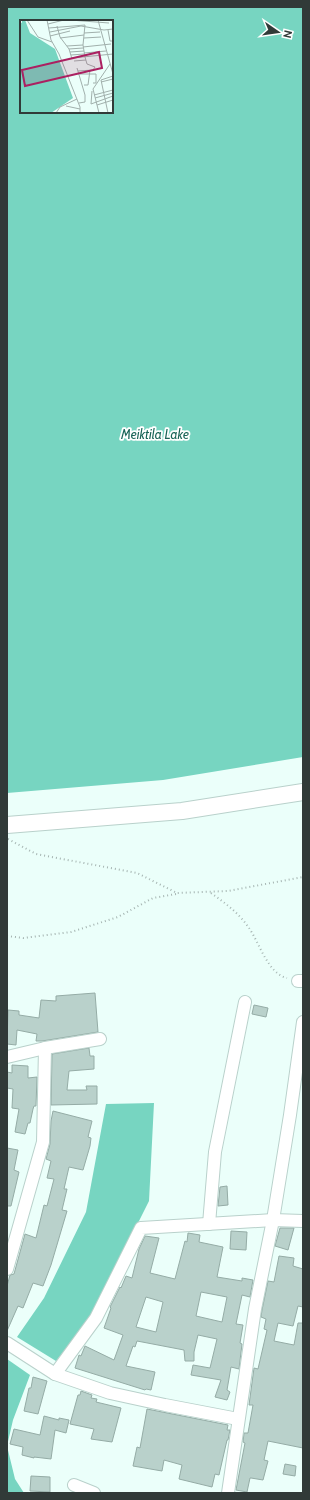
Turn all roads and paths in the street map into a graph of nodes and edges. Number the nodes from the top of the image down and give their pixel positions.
1 (303, 792) edge
2 (7, 825) edge
3 (7, 839) edge
4 (303, 877) edge
5 (210, 892) junction
6 (177, 893) junction
7 (7, 936) edge
8 (300, 981) edge
9 (245, 1002) dead end
10 (303, 1022) edge
11 (100, 1039) dead end
12 (45, 1048) junction
13 (7, 1057) edge
14 (273, 1220) junction
15 (303, 1222) edge
16 (209, 1224) junction
17 (7, 1269) edge
18 (7, 1343) edge
19 (55, 1374) junction
20 (238, 1419) junction
21 (74, 1486) dead end
22 (94, 1493) edge
23 (228, 1493) edge

1 - 2 main road
3 - 6 path
4 - 5 path
5 - 6 path
5 - 8 path
6 - 7 path
9 - 16 street
10 - 14 street
11 - 12 street
12 - 13 street
12 - 17 street
14 - 15 street
14 - 16 street
14 - 20 street
16 - 19 street
18 - 19 street
19 - 20 street
20 - 23 street
21 - 22 street

